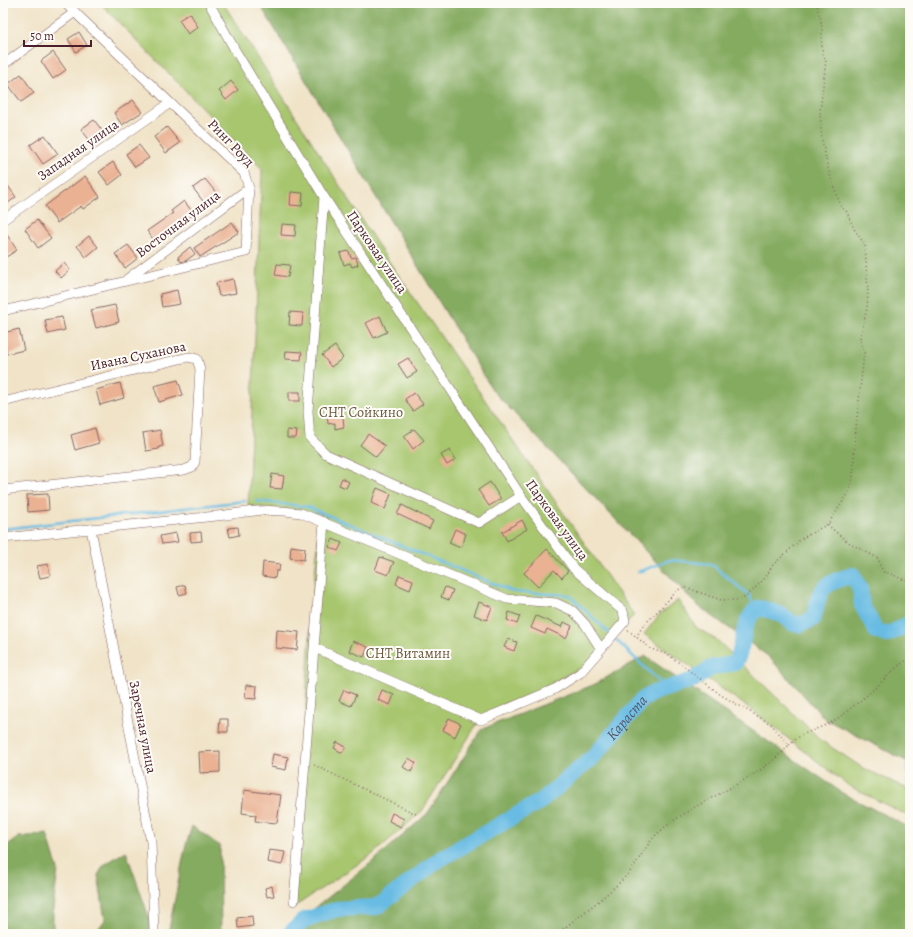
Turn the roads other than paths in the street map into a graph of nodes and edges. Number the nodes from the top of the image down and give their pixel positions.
1 (65, 3) edge
2 (209, 3) edge
3 (75, 12) junction
4 (3, 65) edge
5 (170, 103) junction
6 (249, 188) junction
7 (324, 197) junction
8 (3, 220) edge
9 (123, 282) junction
10 (3, 311) edge
11 (3, 402) edge
12 (3, 490) edge
13 (521, 496) junction
14 (324, 522) junction
15 (91, 529) junction
16 (3, 538) edge
17 (314, 648) junction
18 (602, 649) junction
19 (294, 901) dead end
20 (154, 932) dead end

1 - 3 street, Ринг Роуд
2 - 7 street, Парковая улица
3 - 4 street
3 - 5 street, Ринг Роуд
5 - 6 street, Ринг Роуд
5 - 8 street, Западная улица
6 - 9 street, Восточная улица
6 - 9 street, Ринг Роуд
7 - 13 street, Парковая улица
7 - 13 street
9 - 10 street, Ринг Роуд
11 - 12 street, Ивана Суханова
13 - 18 street, Парковая улица
14 - 15 street
14 - 17 street
14 - 18 street
15 - 16 street
15 - 20 street, Заречная улица
17 - 18 street
17 - 19 street

